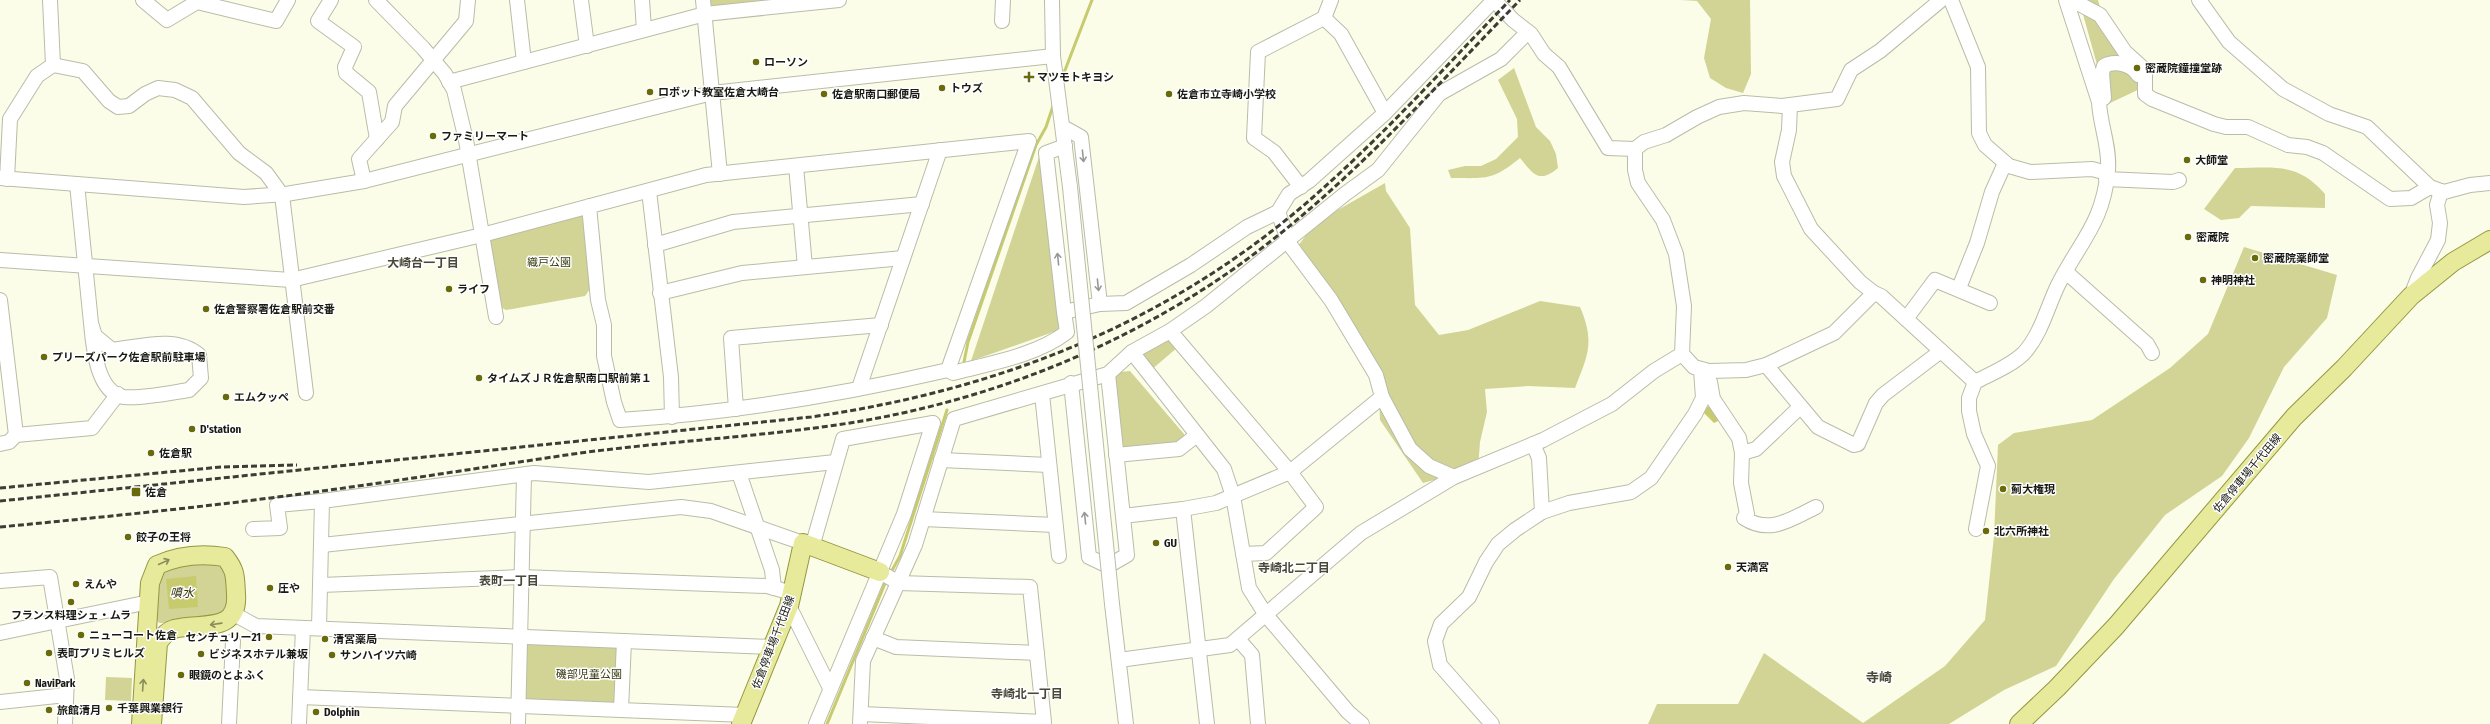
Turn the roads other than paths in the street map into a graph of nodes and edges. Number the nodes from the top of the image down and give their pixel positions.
1 (50, 0) edge
2 (143, 0) edge
3 (331, 0) edge
4 (376, 0) edge
5 (468, 0) edge
6 (517, 0) edge
7 (581, 0) edge
8 (642, 0) edge
9 (703, 0) edge
10 (839, 0) edge
11 (1003, 0) edge
12 (1052, 0) edge
13 (1331, 0) edge
14 (1494, 0) edge
15 (1941, 0) edge
16 (1951, 0) edge
17 (2066, 0) edge
18 (2072, 0) edge
19 (2199, 0) edge
20 (287, 1) edge
21 (769, 4) edge
22 (705, 14) junction
23 (1324, 18) junction
24 (1002, 21) dead end
25 (644, 30) junction
26 (1528, 32) junction
27 (587, 46) junction
28 (1052, 56) junction
29 (433, 59) junction
30 (524, 62) junction
31 (53, 65) junction
32 (449, 82) junction
33 (2146, 92) junction
34 (712, 93) junction
35 (1790, 105) junction
36 (1385, 113) junction
37 (5, 119) edge
38 (1063, 128) junction
39 (2104, 128) junction
40 (377, 139) junction
41 (1065, 146) junction
42 (1635, 149) junction
43 (940, 150) junction
44 (469, 154) junction
45 (2005, 163) junction
46 (796, 166) junction
47 (720, 174) junction
48 (2107, 176) junction
49 (4, 179) edge
50 (2179, 180) dead end
51 (364, 181) junction
52 (2490, 183) edge
53 (77, 184) junction
54 (1301, 187) junction
55 (2436, 189) junction
56 (649, 191) junction
57 (282, 195) junction
58 (922, 204) junction
59 (589, 206) junction
60 (1278, 212) junction
61 (800, 216) junction
62 (482, 235) junction
63 (1289, 240) junction
64 (2490, 240) edge
65 (655, 245) junction
66 (904, 258) junction
67 (0, 260) edge
68 (85, 266) junction
69 (805, 267) junction
70 (2066, 272) junction
71 (291, 280) junction
72 (1959, 288) junction
73 (660, 293) junction
74 (1874, 293) junction
75 (2411, 296) junction
76 (0, 300) edge
77 (1990, 303) dead end
78 (1100, 304) junction
79 (1064, 312) junction
80 (496, 317) dead end
81 (1906, 319) junction
82 (92, 323) junction
83 (881, 325) junction
84 (1170, 331) junction
85 (2, 338) edge
86 (1940, 351) junction
87 (1132, 352) junction
88 (2152, 353) dead end
89 (1682, 354) junction
90 (1766, 365) junction
91 (948, 370) junction
92 (1705, 371) junction
93 (1108, 374) junction
94 (1974, 382) junction
95 (1071, 384) junction
96 (859, 388) junction
97 (306, 393) dead end
98 (118, 394) junction
99 (1042, 394) junction
100 (1382, 397) junction
101 (1800, 408) junction
102 (736, 409) junction
103 (672, 417) junction
104 (16, 435) junction
105 (1197, 435) junction
106 (0, 444) edge
107 (1533, 444) junction
108 (1742, 453) junction
109 (1116, 455) junction
110 (942, 460) junction
111 (835, 462) junction
112 (1048, 465) junction
113 (1290, 472) junction
114 (739, 473) junction
115 (524, 475) junction
116 (1454, 477) junction
117 (1233, 496) junction
118 (322, 501) junction
119 (1816, 507) dead end
120 (1183, 509) junction
121 (1542, 512) junction
122 (1123, 516) junction
123 (923, 519) junction
124 (523, 524) junction
125 (1055, 525) junction
126 (759, 528) junction
127 (253, 529) dead end
128 (1976, 529) dead end
129 (322, 545) junction
130 (808, 545) junction
131 (1243, 554) junction
132 (1059, 556) dead end
133 (1108, 566) junction
134 (880, 572) junction
135 (521, 577) junction
136 (0, 581) edge
137 (899, 583) junction
138 (321, 585) junction
139 (774, 588) junction
140 (791, 600) junction
141 (149, 602) junction
142 (234, 614) junction
143 (1266, 615) junction
144 (59, 621) junction
145 (303, 628) junction
146 (319, 628) junction
147 (0, 633) edge
148 (520, 636) junction
149 (873, 638) junction
150 (1238, 639) junction
151 (624, 640) junction
152 (233, 641) dead end
153 (772, 647) junction
154 (1198, 650) junction
155 (1037, 653) junction
156 (1119, 660) junction
157 (830, 688) junction
158 (66, 695) junction
159 (300, 697) junction
160 (0, 702) edge
161 (519, 705) junction
162 (621, 710) junction
163 (743, 719) edge
164 (860, 719) edge
165 (1354, 722) edge
166 (65, 724) edge
167 (141, 724) edge
168 (152, 724) edge
169 (229, 724) edge
170 (300, 724) edge
171 (518, 724) edge
172 (816, 724) edge
173 (1126, 724) edge
174 (1207, 724) edge
175 (1258, 724) edge
176 (1492, 724) edge
177 (2019, 724) edge

1 - 31 street
2 - 20 street
3 - 40 street
4 - 29 street
5 - 29 street
6 - 30 street
7 - 27 street
8 - 25 street
9 - 22 street
10 - 21 street
11 - 24 street
12 - 28 street
13 - 23 street
14 - 26 street
14 - 36 street
15 - 35 street
16 - 45 street
17 - 39 street
18 - 33 street
19 - 55 street
21 - 22 street
22 - 25 street
22 - 34 street
23 - 36 street
23 - 54 street
25 - 27 street
26 - 42 street
26 - 63 street
27 - 30 street
28 - 34 street
28 - 38 street
29 - 32 street
29 - 40 street
30 - 32 street
31 - 37 street
31 - 57 street
32 - 44 street
33 - 39 street
33 - 55 street
34 - 44 street
34 - 47 street
35 - 42 street
35 - 74 street
36 - 54 street
37 - 49 street
38 - 41 street
38 -> 78 street
39 - 48 street
40 - 51 street
79 -> 41 street
41 - 133 street, bridge
42 - 89 street
43 - 46 street
43 - 58 street
43 - 91 street
44 - 51 street
44 - 62 street
45 - 48 street
45 - 72 street
46 - 47 street
46 - 61 street
47 - 56 street
48 - 50 street
48 - 70 street
49 - 53 street
51 - 57 street
52 - 55 street
53 - 57 street
53 - 68 street
54 - 60 street
55 - 75 street
56 - 59 street
56 - 65 street
57 - 71 street
58 - 61 street
58 - 66 street
59 - 62 street
59 - 103 street
60 - 63 street
60 - 78 street
61 - 65 street
61 - 69 street
62 - 71 street
62 - 80 street
63 - 84 street
63 - 100 street
64 - 75 main road, 佐倉停車場千代田線
65 - 73 street
66 - 69 street
66 - 83 street
67 - 68 street
68 - 71 street
68 - 82 street
69 - 73 street
70 - 88 street
70 - 94 street
71 - 97 street
72 - 77 street
72 - 81 street
73 - 103 street
74 - 81 street
74 - 90 street
75 - 177 main road, 佐倉停車場千代田線
76 - 85 street
78 - 79 street
79 - 91 street
81 - 86 street
82 - 98 street
82 - 98 street
83 - 96 street
83 - 102 street
84 - 87 street
84 - 113 street
85 - 104 street
86 - 94 street
86 - 101 street
87 - 93 street
87 - 105 street
89 - 92 street
89 - 107 street
90 - 92 street
90 - 101 street
91 - 96 street
92 - 108 street
92 - 121 street
93 - 95 street
93 - 109 street
94 - 128 street
95 - 99 street
133 -> 95 street
96 - 102 street
98 - 104 street
99 - 110 street
99 - 112 street
100 - 113 street
100 - 116 street
101 - 108 street
102 - 103 street
104 - 106 street
105 - 109 street
105 - 117 street
107 - 116 street
107 - 121 street
108 - 119 street
109 - 122 street
110 - 112 street
110 - 123 street
111 - 114 street
111 - 130 street
111 - 134 street
112 - 125 street
113 - 117 street
113 - 131 street
114 - 115 street
114 - 126 street
115 - 118 street
115 - 124 street
116 - 143 street
117 - 120 street
117 - 131 street
118 - 127 street
118 - 129 street
120 - 122 street
120 - 154 street
121 - 176 street
122 - 133 street
123 - 125 street
123 - 137 street
124 - 126 street
124 - 129 street
124 - 135 street
125 - 132 street
126 - 130 street
126 - 139 street
129 - 138 street
130 - 134 main road
130 - 140 main road, 佐倉停車場千代田線
131 - 143 street
133 - 156 street, bridge
134 - 137 street
134 - 157 street
135 - 138 street
135 - 139 street
135 - 148 street
136 - 144 street
137 - 149 street
137 - 155 street
138 - 146 street
139 - 140 street
140 - 153 main road, 佐倉停車場千代田線
140 - 157 street
141 -> 142 main road
141 - 144 street
167 -> 141 main road
142 - 145 street
142 -> 168 main road
143 - 150 street
143 - 165 street
144 - 147 street
144 - 158 street
145 - 146 street
145 - 159 street
146 - 148 street
148 - 151 street
148 - 161 street
149 - 155 street
149 - 164 street
150 - 154 street
150 - 175 street
151 - 153 street
151 - 162 street
152 - 169 street
153 - 163 main road, 佐倉停車場千代田線
154 - 156 street
154 - 174 street
155 - 164 street
156 - 173 street
157 - 172 street
158 - 160 street
158 - 166 street
159 - 161 street
159 - 170 street
161 - 162 street
161 - 171 street
162 - 163 street

